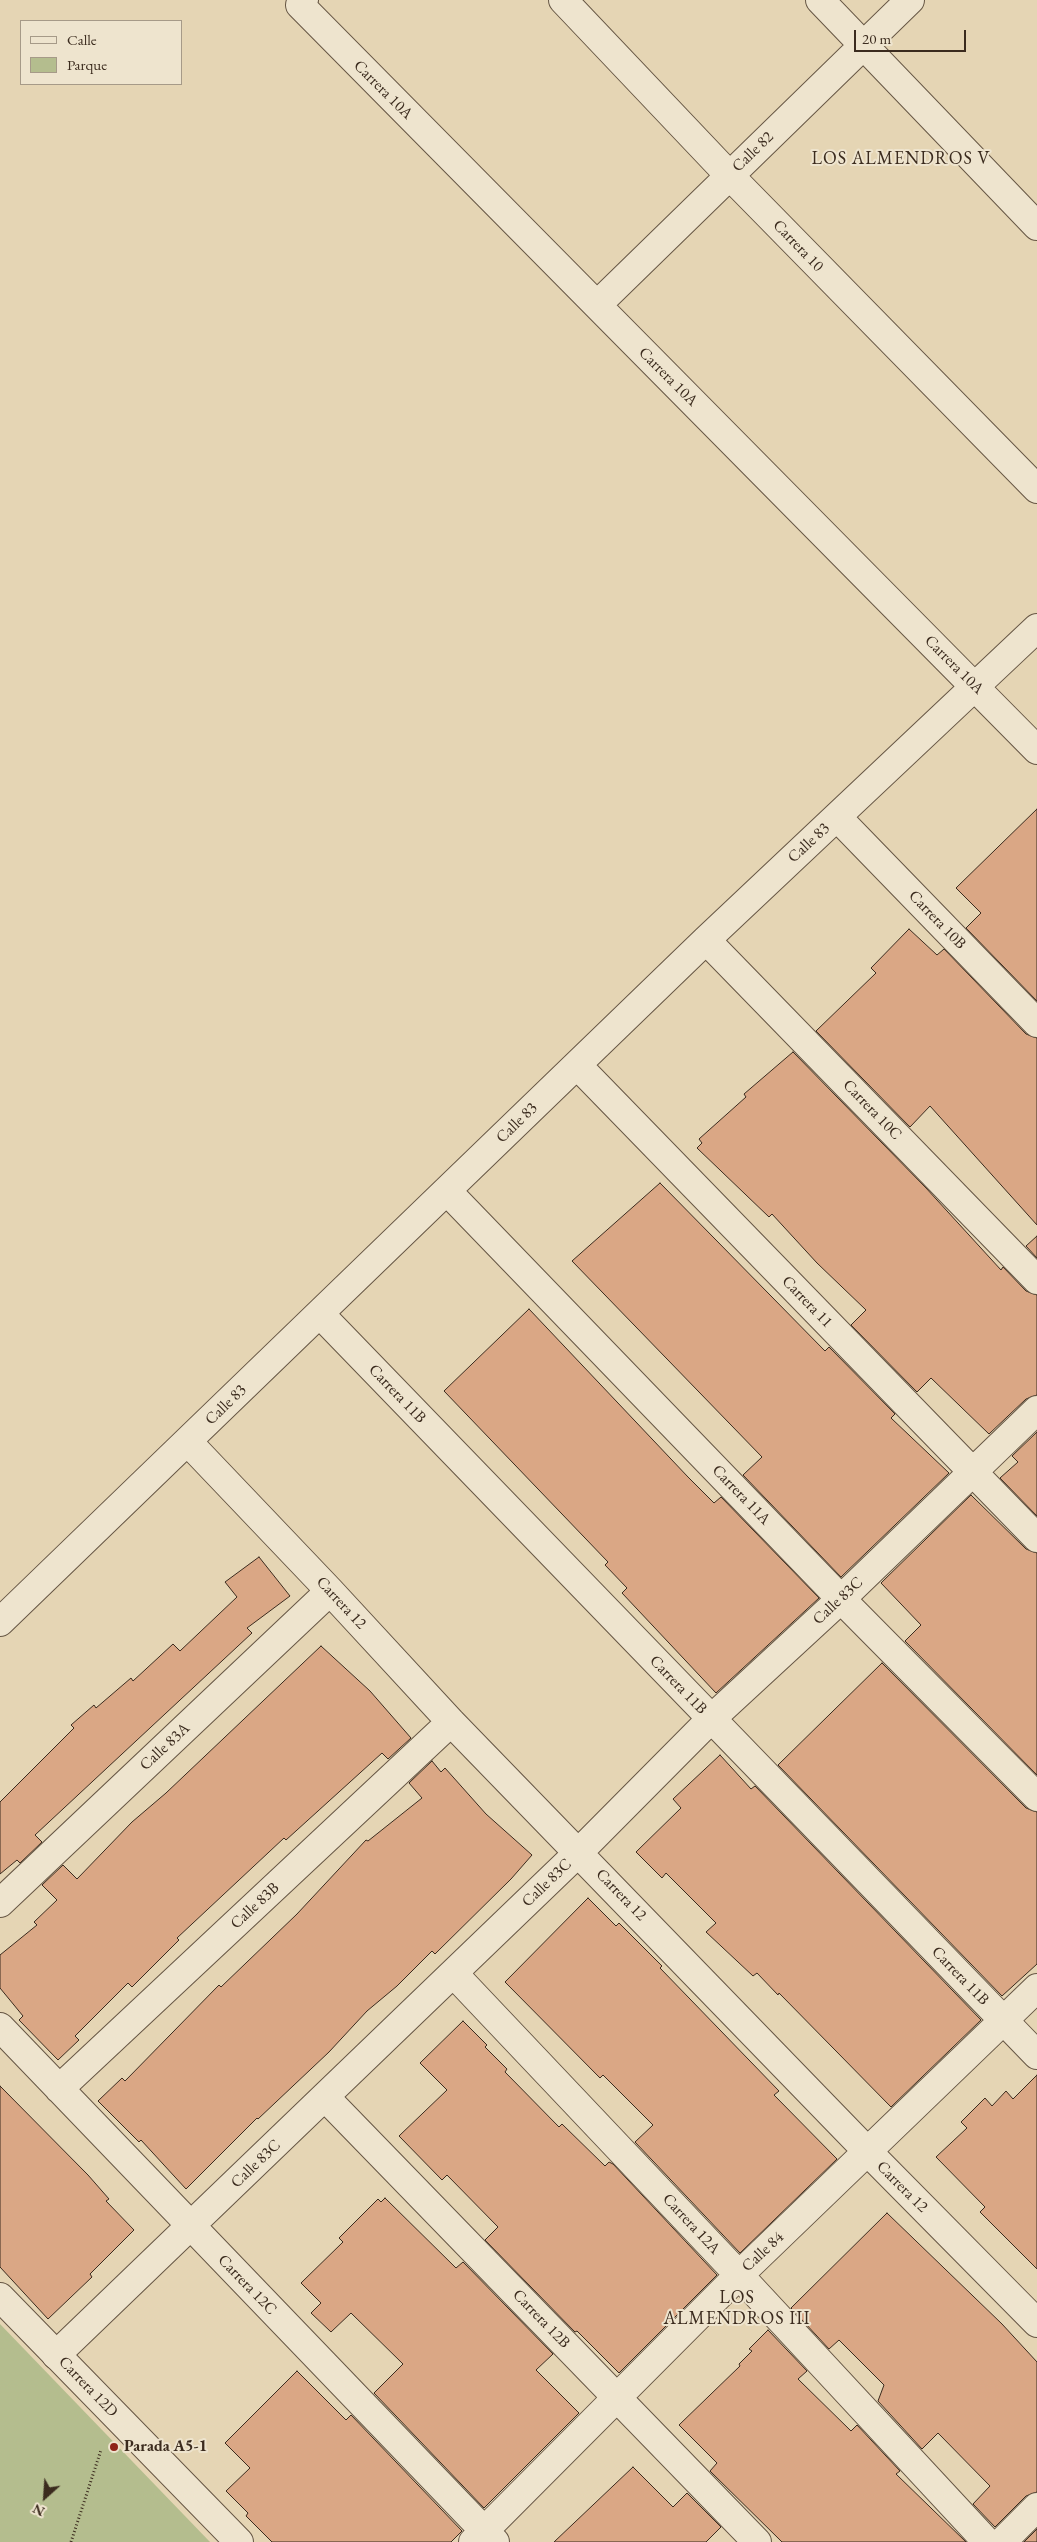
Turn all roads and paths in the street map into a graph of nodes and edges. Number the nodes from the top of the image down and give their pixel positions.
1 (563, 0) edge
2 (820, 0) edge
3 (910, 0) edge
4 (302, 3) edge
5 (865, 46) junction
6 (729, 175) junction
7 (1037, 226) edge
8 (597, 306) junction
9 (1037, 489) edge
10 (1037, 628) edge
11 (976, 687) junction
12 (1037, 750) edge
13 (837, 817) junction
14 (706, 940) junction
15 (1037, 1023) edge
16 (577, 1065) junction
17 (447, 1191) junction
18 (1037, 1280) edge
19 (320, 1314) junction
20 (1037, 1410) edge
21 (188, 1442) junction
22 (973, 1472) junction
23 (1037, 1538) edge
24 (330, 1591) junction
25 (842, 1599) junction
26 (0, 1622) edge
27 (711, 1719) junction
28 (451, 1722) junction
29 (1037, 1797) edge
30 (579, 1852) junction
31 (0, 1903) edge
32 (454, 1974) junction
33 (1037, 1988) edge
34 (1002, 2021) junction
35 (0, 2027) edge
36 (1037, 2055) edge
37 (59, 2089) junction
38 (325, 2097) junction
39 (868, 2153) junction
40 (191, 2226) junction
41 (739, 2275) junction
42 (0, 2297) edge
43 (1037, 2322) edge
44 (56, 2355) junction
45 (617, 2397) junction
46 (113, 2413) junction
47 (1037, 2507) edge
48 (484, 2538) edge
49 (71, 2542) edge
50 (239, 2542) edge
51 (757, 2542) edge
52 (987, 2542) edge
53 (1002, 2542) edge

1 - 6 street, Carrera 10
2 - 5 street
3 - 5 street, Calle 82
4 - 8 street, Carrera 10A
5 - 6 street, Calle 82
5 - 7 street
6 - 8 street, Calle 82
6 - 9 street, Carrera 10
8 - 11 street, Carrera 10A
10 - 11 street, Calle 83
11 - 12 street, Carrera 10A
11 - 13 street, Calle 83
13 - 14 street, Calle 83
13 - 15 street, Carrera 10B
14 - 16 street, Calle 83
14 - 18 street, Carrera 10C
16 - 17 street, Calle 83
16 - 22 street, Carrera 11
17 - 19 street, Calle 83
17 - 25 street, Carrera 11A
19 - 21 street, Calle 83
19 - 27 street, Carrera 11B
20 - 22 street, Calle 83C
21 - 24 street, Carrera 12
21 - 26 street, Calle 83
22 - 23 street, Carrera 11
22 - 25 street, Calle 83C
24 - 28 street, Carrera 12
24 - 31 street, Calle 83A
25 - 27 street, Calle 83C
25 - 29 street, Carrera 11A
27 - 30 street, Calle 83C
27 - 34 street, Carrera 11B
28 - 30 street, Carrera 12
28 - 37 street, Calle 83B
30 - 32 street, Calle 83C
30 - 39 street, Carrera 12
32 - 38 street, Calle 83C
32 - 41 street, Carrera 12A
33 - 34 street, Calle 84
34 - 36 street, Carrera 11B
34 - 39 street, Calle 84
35 - 37 street, Carrera 12C
37 - 40 street, Carrera 12C
38 - 40 street, Calle 83C
38 - 45 street, Carrera 12B
39 - 41 street, Calle 84
39 - 43 street, Carrera 12
40 - 44 street, Calle 83C
40 - 48 street, Carrera 12C
41 - 45 street, Calle 84
41 - 52 street, Carrera 12A
42 - 44 street, Carrera 12D
44 - 46 street, Carrera 12D
45 - 48 street, Calle 84
45 - 51 street, Carrera 12B
46 - 49 path
46 - 50 street, Carrera 12D
47 - 53 street

